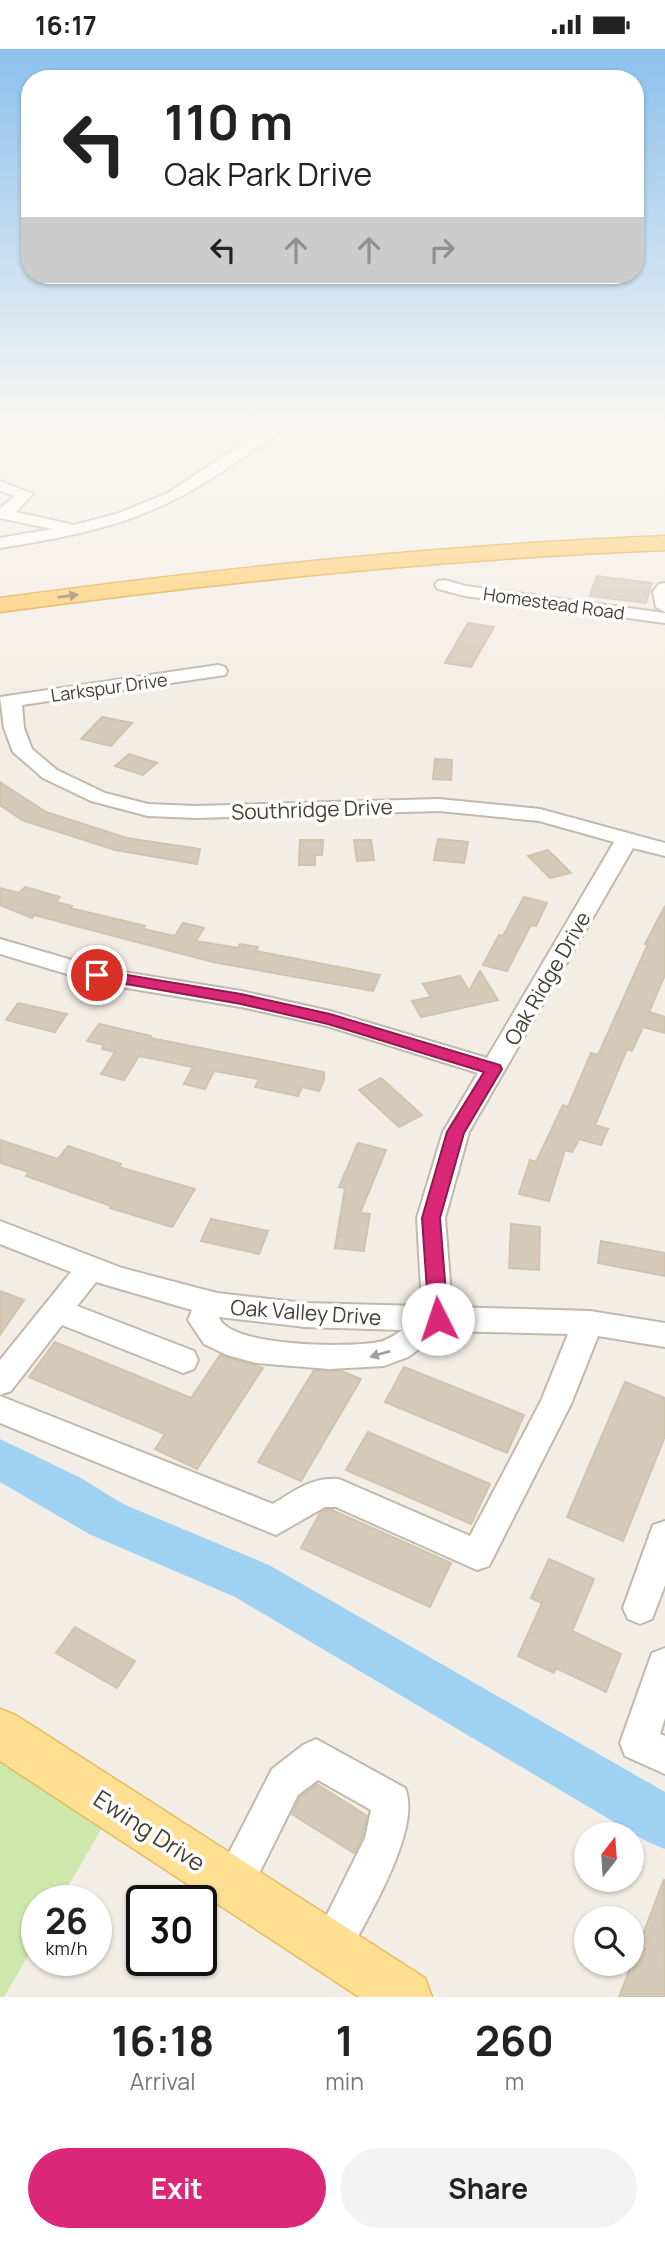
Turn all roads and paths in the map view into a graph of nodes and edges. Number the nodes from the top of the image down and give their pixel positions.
1 (23, 518) edge
2 (121, 518) edge
3 (665, 520) edge
4 (578, 524) dead end
5 (552, 525) dead end
6 (75, 530) junction
7 (0, 543) edge
8 (665, 543) edge
9 (665, 551) edge
10 (440, 555) junction
11 (0, 582) edge
12 (444, 585) dead end
13 (665, 588) edge
14 (0, 605) edge
15 (664, 613) edge
16 (218, 671) dead end
17 (6, 701) edge
18 (627, 839) junction
19 (665, 850) edge
20 (0, 946) edge
21 (494, 1069) junction
22 (0, 1232) edge
23 (91, 1268) junction
24 (210, 1303) junction
25 (58, 1311) junction
26 (438, 1319) junction
27 (587, 1323) junction
28 (665, 1335) edge
29 (183, 1360) dead end
30 (0, 1383) edge
31 (0, 1409) edge
32 (665, 1536) edge
33 (640, 1608) dead end
34 (665, 1665) edge
35 (0, 1733) edge
36 (665, 1755) edge
37 (233, 1884) junction
38 (330, 1948) junction
39 (406, 1997) edge

1 - 6 street
2 - 6 street
3 - 4 highway
5 - 11 highway
6 - 7 street
8 - 10 highway
9 - 10 highway
14 -> 10 highway
12 - 15 street, Homestead Road
13 - 15 street
16 - 17 street, Larkspur Drive
17 - 18 street, Southridge Drive
18 - 19 street, Southridge Drive
18 - 21 street, Oak Ridge Drive
20 - 21 street
21 - 26 street, Oak Ridge Drive
22 - 23 street, Oak Valley Drive
23 - 24 street, Oak Valley Drive
23 - 25 street
24 - 26 street, Oak Valley Drive
26 -> 24 street
25 - 29 street
25 - 30 street
26 - 27 street, Oak Valley Drive
27 - 28 street, Oak Valley Drive
27 - 31 street
32 - 33 street
34 - 36 street
35 - 37 main road, Ewing Drive
37 - 38 main road, Ewing Drive
37 - 38 street
38 - 39 main road, Ewing Drive

